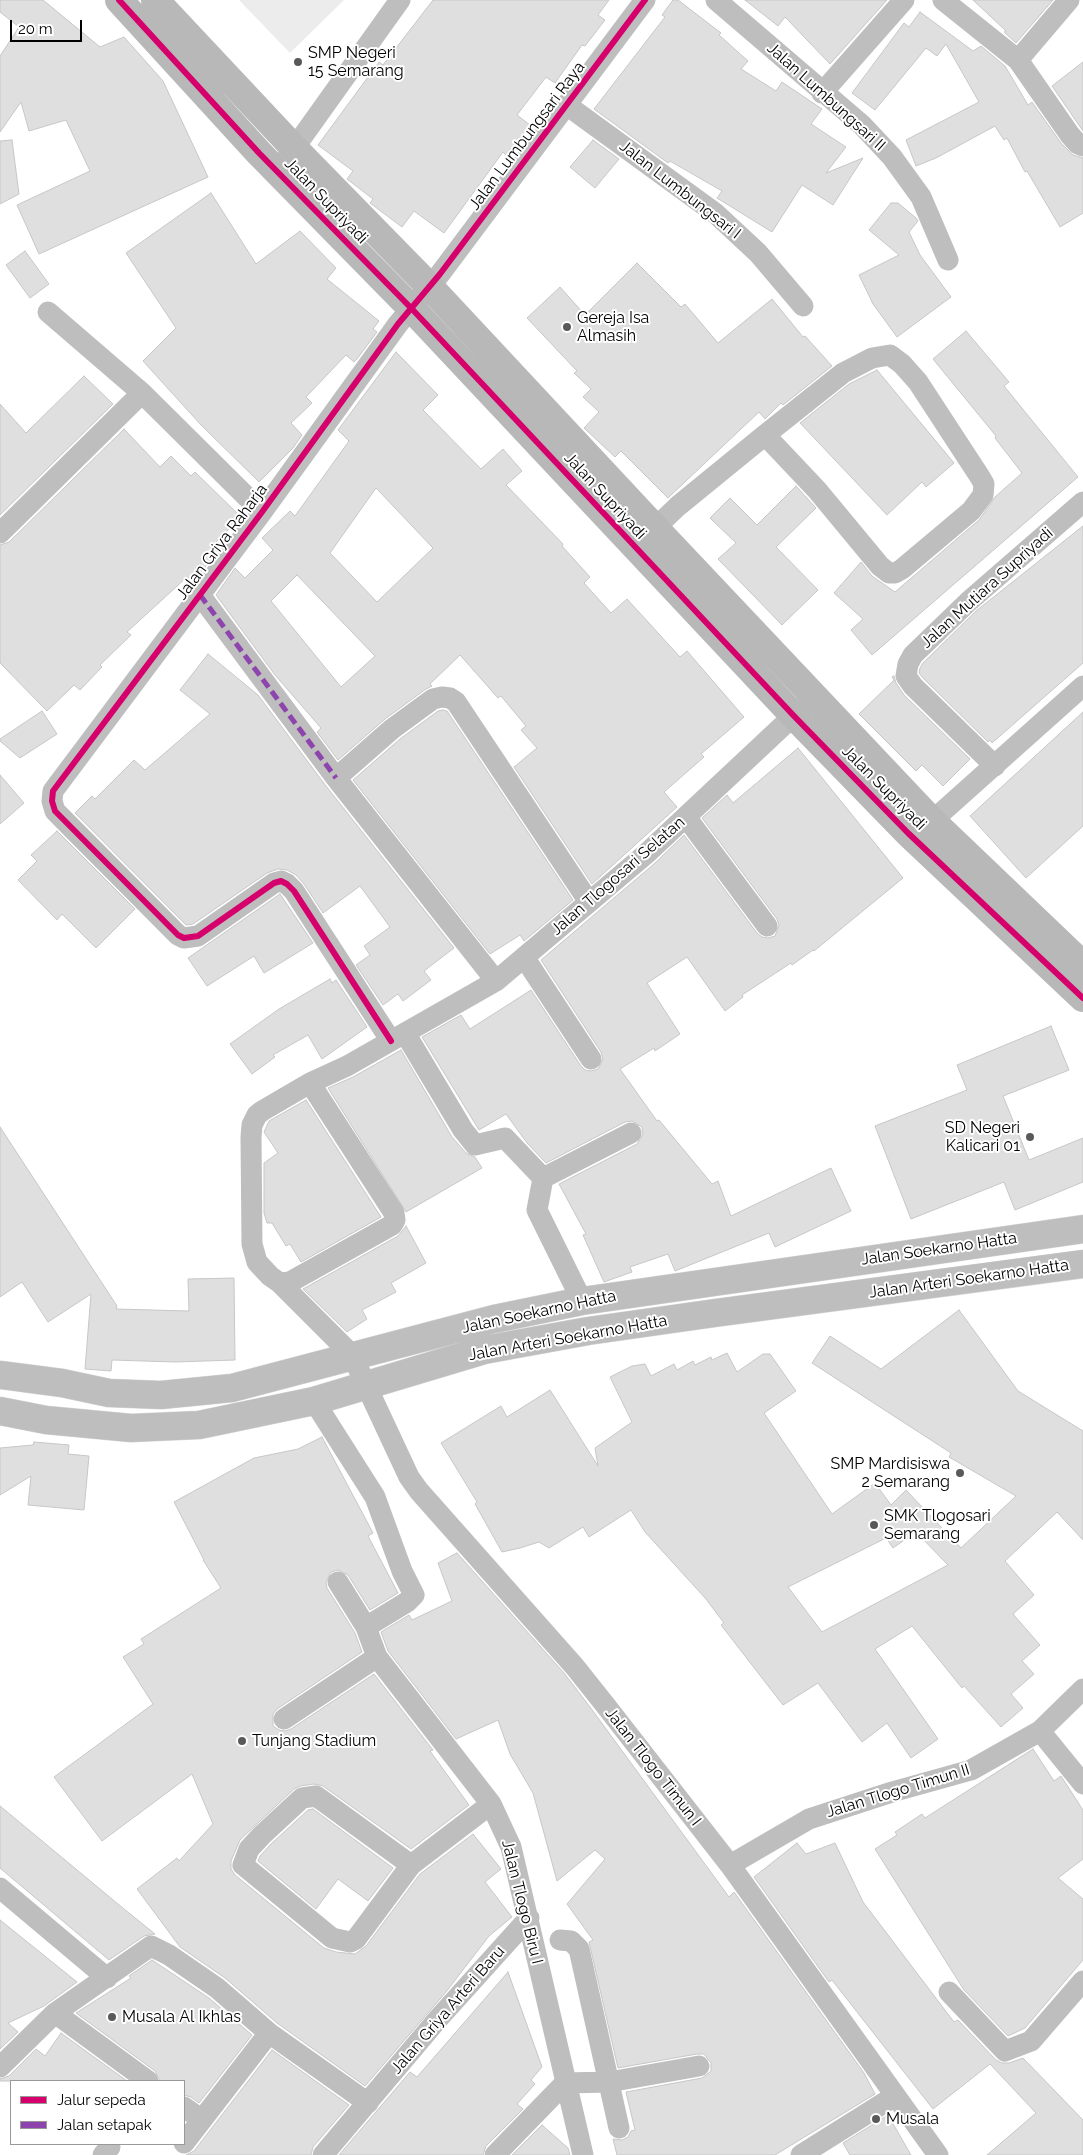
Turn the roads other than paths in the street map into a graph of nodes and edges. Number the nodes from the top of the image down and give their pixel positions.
1 (119, 0) edge
2 (155, 0) edge
3 (400, 0) edge
4 (645, 0) edge
5 (716, 0) edge
6 (904, 0) edge
7 (943, 0) edge
8 (1069, 0) edge
9 (1018, 60) junction
10 (822, 93) junction
11 (568, 106) junction
12 (1083, 146) edge
13 (294, 148) junction
14 (277, 171) junction
15 (948, 260) dead end
16 (430, 287) junction
17 (803, 306) dead end
18 (412, 309) junction
19 (48, 312) dead end
20 (142, 393) junction
21 (765, 435) junction
22 (1083, 502) edge
23 (262, 512) junction
24 (655, 528) junction
25 (0, 533) edge
26 (200, 595) junction
27 (1083, 686) edge
28 (814, 696) junction
29 (794, 716) junction
30 (995, 766) junction
31 (336, 778) junction
32 (686, 817) junction
33 (932, 821) junction
34 (589, 902) junction
35 (767, 926) dead end
36 (524, 957) junction
37 (1083, 965) edge
38 (496, 981) junction
39 (1083, 998) edge
40 (398, 1037) junction
41 (590, 1060) dead end
42 (310, 1084) junction
43 (257, 1115) joint
44 (631, 1133) dead end
45 (543, 1178) junction
46 (1083, 1229) edge
47 (1083, 1264) edge
48 (280, 1283) junction
49 (582, 1301) junction
50 (352, 1355) junction
51 (0, 1375) edge
52 (366, 1384) junction
53 (314, 1400) junction
54 (0, 1411) edge
55 (338, 1582) dead end
56 (366, 1627) junction
57 (377, 1657) junction
58 (1083, 1689) edge
59 (284, 1719) dead end
60 (1040, 1731) junction
61 (1083, 1784) edge
62 (491, 1804) junction
63 (411, 1865) junction
64 (730, 1865) junction
65 (0, 1888) edge
66 (528, 1918) junction
67 (560, 1940) dead end
68 (107, 1978) junction
69 (1083, 1981) edge
70 (949, 1992) dead end
71 (55, 2013) junction
72 (269, 2033) junction
73 (699, 2066) dead end
74 (0, 2067) edge
75 (147, 2080) edge
76 (609, 2082) junction
77 (565, 2083) junction
78 (895, 2096) junction
79 (368, 2102) junction
80 (185, 2108) edge
81 (202, 2120) junction
82 (619, 2128) dead end
83 (185, 2141) edge
84 (323, 2155) edge
85 (495, 2155) edge
86 (583, 2155) edge
87 (801, 2155) edge
88 (938, 2155) edge

1 - 14 street, Jalan Supriyadi
2 - 13 street, Jalan Supriyadi
3 - 13 street
4 - 11 street, Jalan Lumbungsari Raya
5 - 10 street, Jalan Lumbungsari II
6 - 10 street
7 - 9 street
8 - 9 street
9 - 12 street
10 - 15 street, Jalan Lumbungsari II
11 - 16 street, Jalan Lumbungsari Raya
11 - 17 street, Jalan Lumbungsari I
13 - 14 street
13 - 16 street, Jalan Supriyadi
14 - 18 street, Jalan Supriyadi
16 - 18 street, Jalan Lumbungsari Raya
16 - 24 street, Jalan Supriyadi
18 - 23 street, Jalan Griya Raharja
18 - 29 street, Jalan Supriyadi
19 - 20 street
20 - 23 street
20 - 25 street
21 - 21 street
21 - 24 street
22 - 30 street, Jalan Mutiara Supriyadi
23 - 26 street, Jalan Griya Raharja
24 - 28 street, Jalan Supriyadi
26 - 31 street
26 - 40 street, Jalan Griya Raharja
27 - 30 street
28 - 29 street, Jalan Tlogosari Selatan
28 - 33 street, Jalan Supriyadi
29 - 32 street, Jalan Tlogosari Selatan
29 - 39 street, Jalan Supriyadi
30 - 33 street
31 - 34 street
31 - 38 street
32 - 34 street, Jalan Tlogosari Selatan
32 - 35 street
33 - 37 street, Jalan Supriyadi
34 - 36 street, Jalan Tlogosari Selatan
36 - 38 street, Jalan Tlogosari Selatan
36 - 41 street
38 - 40 street, Jalan Tlogosari Selatan
40 - 42 street, Jalan Tlogosari Selatan
40 - 45 street
42 - 43 street, Jalan Tlogosari Selatan
42 - 48 street
43 - 48 street, Jalan Tlogo Timun I
44 - 45 street
45 - 49 street
46 - 49 main road, Jalan Soekarno Hatta
47 - 52 main road, Jalan Arteri Soekarno Hatta
48 - 50 street, Jalan Tlogo Timun I
49 - 50 main road, Jalan Soekarno Hatta
50 - 51 main road, Jalan Soekarno Hatta
50 - 52 street, Jalan Tlogo Timun I
52 - 53 main road, Jalan Arteri Soekarno Hatta
52 - 64 street, Jalan Tlogo Timun I
53 - 54 main road, Jalan Arteri Soekarno Hatta
53 - 56 street
55 - 56 street, Jalan Tlogo Biru I
56 - 57 street, Jalan Tlogo Biru I
57 - 59 street
57 - 62 street, Jalan Tlogo Biru I
58 - 60 street, Jalan Tlogo Timun II
60 - 61 street
60 - 64 street, Jalan Tlogo Timun II
62 - 63 street
62 - 66 street, Jalan Tlogo Biru I
63 - 63 street
64 - 78 street, Jalan Tlogo Timun I
65 - 68 street
66 - 77 street, Jalan Tlogo Biru I
66 - 79 street, Jalan Griya Arteri Baru
67 - 76 street
68 - 71 street
68 - 72 street
69 - 70 street
71 - 74 street
71 - 75 street
72 - 79 street
72 - 81 street
73 - 76 street
76 - 77 street
76 - 82 street
77 - 85 street
77 - 86 street, Jalan Tlogo Biru I
78 - 87 street
78 - 88 street, Jalan Tlogo Timun I
79 - 84 street, Jalan Griya Arteri Baru
80 - 81 street
81 - 83 street

